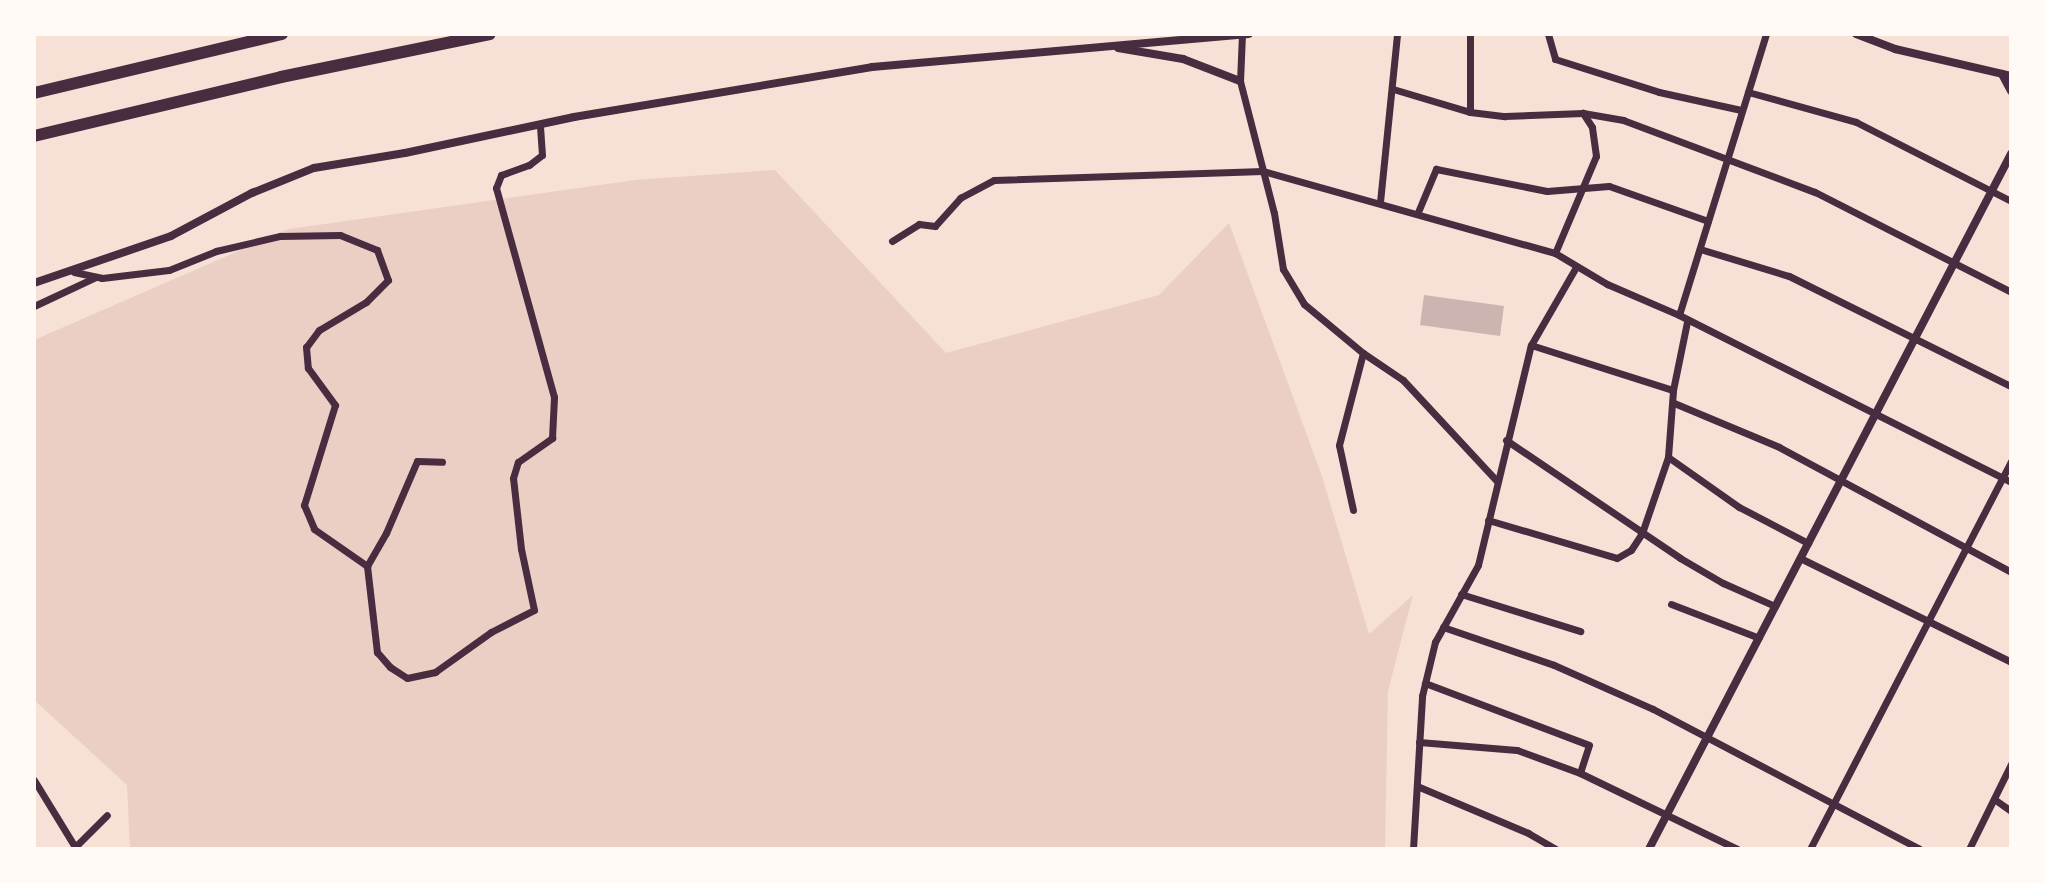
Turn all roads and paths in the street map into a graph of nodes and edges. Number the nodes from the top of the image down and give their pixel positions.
1 (282, 34) edge
2 (490, 34) edge
3 (1242, 34) edge
4 (1249, 34) edge
5 (1397, 34) edge
6 (1470, 34) edge
7 (1548, 34) edge
8 (1766, 34) edge
9 (1856, 34) edge
10 (1102, 45) junction
11 (2007, 75) edge
12 (1240, 81) junction
13 (1393, 89) junction
14 (2011, 91) edge
15 (1748, 92) junction
16 (34, 93) edge
17 (1741, 110) junction
18 (1470, 112) junction
19 (1583, 113) junction
20 (540, 125) junction
21 (34, 136) edge
22 (2010, 157) edge
23 (1726, 158) junction
24 (1263, 171) junction
25 (1579, 188) junction
26 (1992, 191) junction
27 (2011, 201) edge
28 (1380, 202) junction
29 (1418, 212) junction
30 (1708, 221) junction
31 (892, 241) dead end
32 (1700, 249) junction
33 (1555, 253) junction
34 (1955, 263) junction
35 (1576, 267) junction
36 (74, 272) junction
37 (96, 277) junction
38 (34, 283) edge
39 (2011, 292) edge
40 (34, 306) edge
41 (1679, 315) junction
42 (1687, 322) junction
43 (1913, 340) junction
44 (1531, 345) junction
45 (1363, 353) junction
46 (2011, 386) edge
47 (1673, 390) junction
48 (1674, 403) junction
49 (1874, 414) junction
50 (1506, 440) junction
51 (1668, 457) junction
52 (2011, 461) edge
53 (442, 462) dead end
54 (2002, 477) junction
55 (1840, 479) junction
56 (1497, 481) junction
57 (2011, 482) edge
58 (1353, 510) dead end
59 (1488, 520) junction
60 (1642, 533) junction
61 (1808, 543) junction
62 (1966, 548) junction
63 (1800, 558) junction
64 (367, 566) junction
65 (2011, 572) edge
66 (1461, 594) junction
67 (1671, 604) dead end
68 (1775, 606) junction
69 (1928, 621) junction
70 (1443, 627) junction
71 (1580, 631) dead end
72 (1759, 638) junction
73 (2011, 662) edge
74 (1425, 683) junction
75 (1706, 739) junction
76 (1419, 742) junction
77 (2011, 764) edge
78 (1580, 773) junction
79 (34, 780) edge
80 (1417, 786) junction
81 (1994, 799) junction
82 (1835, 805) junction
83 (2011, 811) edge
84 (1667, 814) junction
85 (107, 815) dead end
86 (74, 848) edge
87 (1413, 849) edge
88 (1556, 849) edge
89 (1649, 849) edge
90 (1737, 849) edge
91 (1810, 849) edge
92 (1920, 849) edge
93 (1969, 849) edge

1 - 16 highway
2 - 21 highway
3 - 4 street
3 - 10 street
3 - 12 street
5 - 13 street
6 - 18 street
7 - 17 street
8 - 15 street
9 - 11 street
10 - 12 street
10 - 20 street
11 - 14 street
12 - 24 street
13 - 18 street
13 - 28 street
15 - 17 street
15 - 26 street
17 - 23 street
18 - 19 street
19 - 23 street
19 - 25 street
20 - 36 street
20 - 64 street
22 - 26 street
23 - 30 street
23 - 34 street
24 - 28 street
24 - 31 street
24 - 45 street
25 - 29 street
25 - 30 street
25 - 33 street
26 - 27 street
26 - 34 street
28 - 29 street
29 - 33 street
30 - 32 street
32 - 41 street
32 - 43 street
33 - 35 street
34 - 39 street
34 - 43 street
35 - 41 street
35 - 44 street
36 - 37 street
36 - 38 street
37 - 40 street
37 - 64 street
41 - 42 street
42 - 47 street
42 - 49 street
43 - 46 street
43 - 49 street
44 - 47 street
44 - 50 street
45 - 56 street
45 - 58 street
47 - 48 street
48 - 51 street
48 - 55 street
49 - 54 street
49 - 55 street
50 - 56 street
50 - 60 street
51 - 60 street
51 - 61 street
52 - 54 street
53 - 64 street
54 - 57 street
54 - 62 street
55 - 61 street
55 - 62 street
56 - 59 street
59 - 60 street
59 - 66 street
60 - 68 street
61 - 63 street
62 - 65 street
62 - 69 street
63 - 68 street
63 - 69 street
66 - 70 street
66 - 71 street
67 - 72 street
68 - 72 street
69 - 73 street
69 - 82 street
70 - 74 street
70 - 75 street
72 - 75 street
74 - 76 street
74 - 78 street
75 - 82 street
75 - 84 street
76 - 78 street
76 - 80 street
77 - 81 street
78 - 84 street
79 - 86 street
80 - 87 street
80 - 88 street
81 - 83 street
81 - 93 street
82 - 91 street
82 - 92 street
84 - 89 street
84 - 90 street
85 - 86 street

